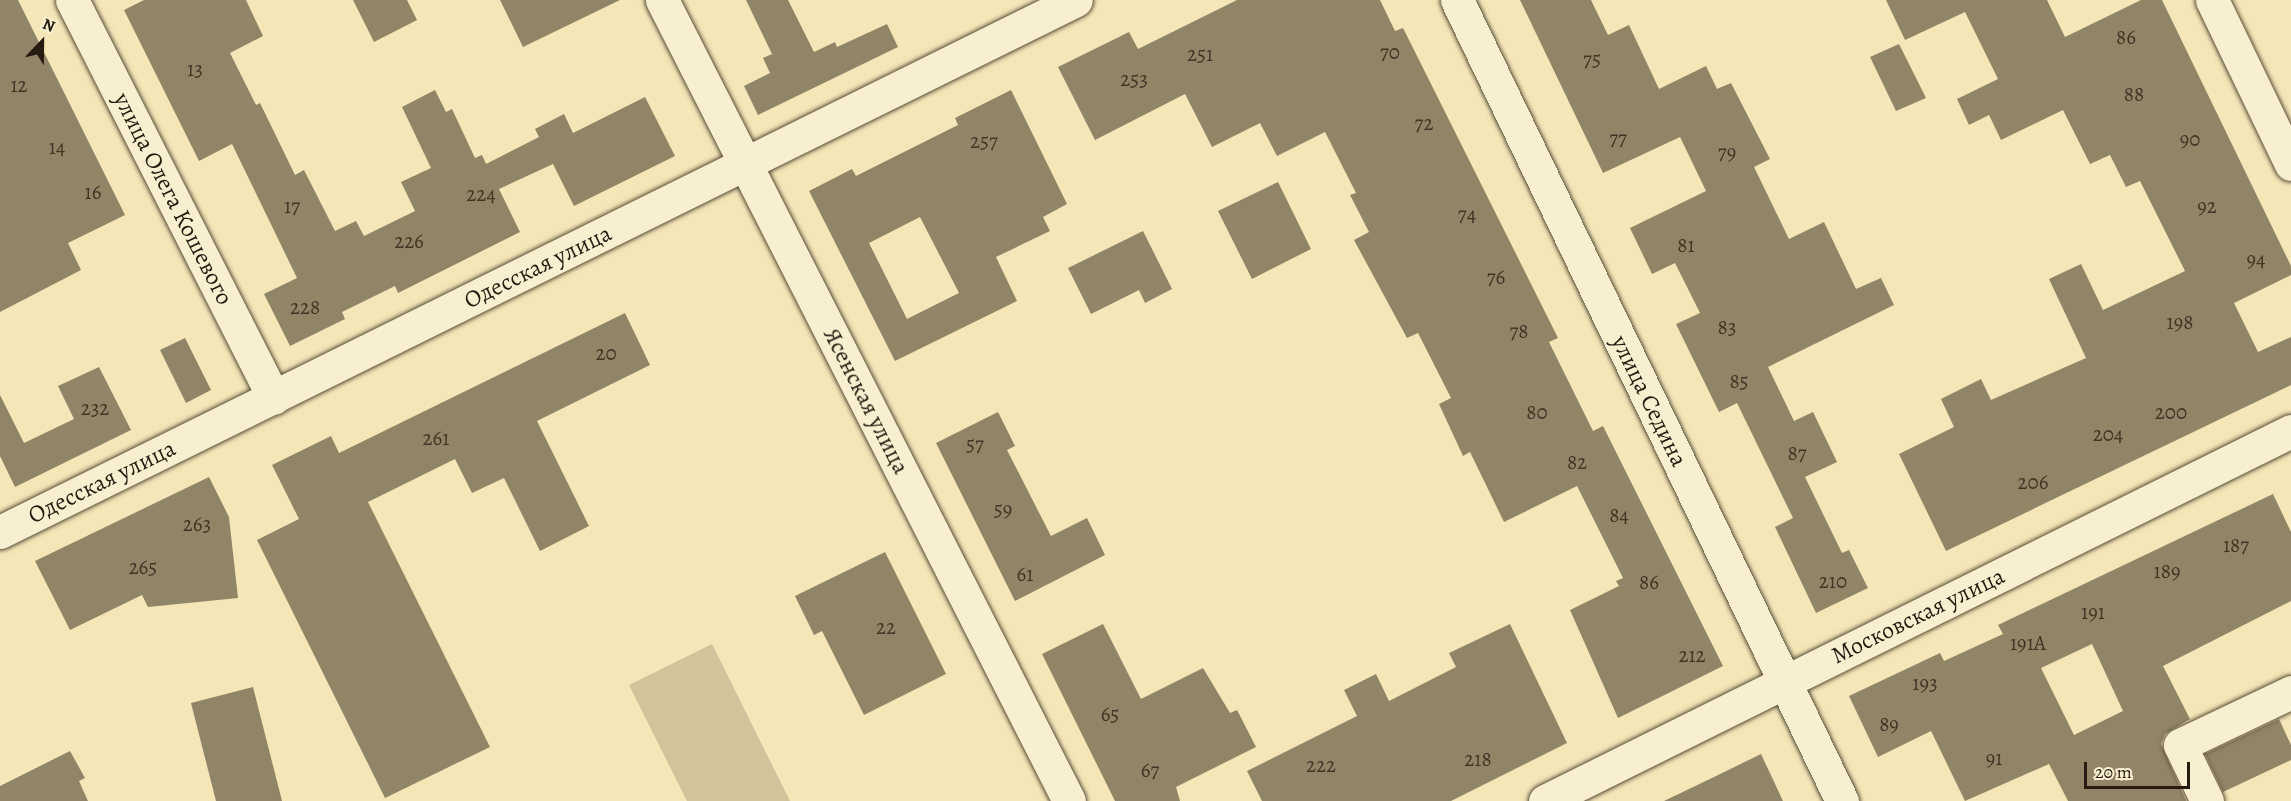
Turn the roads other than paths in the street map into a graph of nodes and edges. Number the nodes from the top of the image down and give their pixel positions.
1 (72, 0) edge
2 (662, 0) edge
3 (1076, 0) edge
4 (1457, 0) edge
5 (2212, 0) edge
6 (746, 164) junction
7 (2291, 164) edge
8 (274, 398) junction
9 (2291, 431) edge
10 (0, 532) edge
11 (1785, 682) junction
12 (2291, 692) edge
13 (1069, 801) edge
14 (1545, 801) edge
15 (1842, 801) edge
16 (2207, 801) edge

1 - 8 street, улица Олега Кошевого
2 - 6 street, Ясенская улица
3 - 6 street, Одесская улица
4 - 11 street, улица Седина
5 - 7 street
6 - 8 street, Одесская улица
6 - 13 street, Ясенская улица
8 - 10 street, Одесская улица
9 - 11 street, Московская улица
11 - 14 street, Московская улица
11 - 15 street, улица Седина
12 - 16 street

